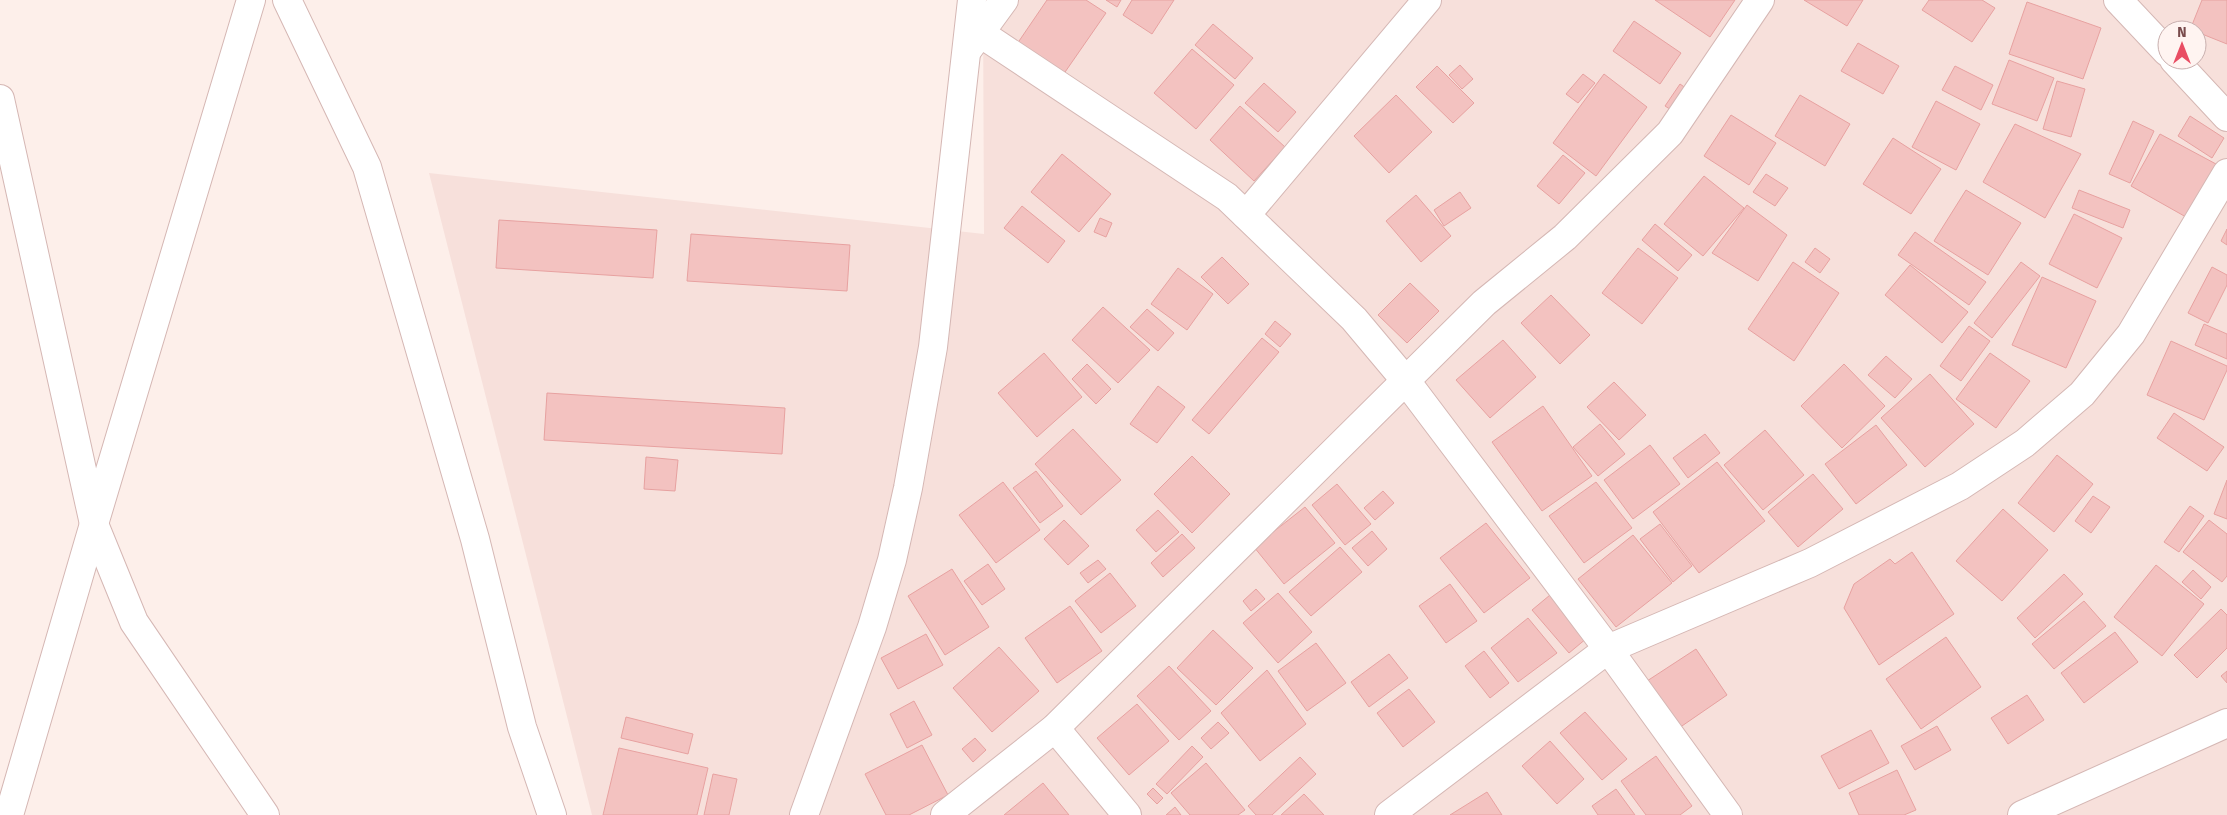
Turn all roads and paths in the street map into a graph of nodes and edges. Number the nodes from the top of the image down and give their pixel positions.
1 (251, 0) edge
2 (287, 0) edge
3 (972, 0) edge
4 (1004, 0) edge
5 (1427, 0) edge
6 (1760, 0) edge
7 (2118, 0) edge
8 (974, 41) junction
9 (2157, 41) edge
10 (2183, 70) edge
11 (0, 99) edge
12 (2227, 117) edge
13 (2227, 173) edge
14 (1246, 216) junction
15 (1406, 381) junction
16 (94, 524) junction
17 (1608, 649) junction
18 (2227, 723) edge
19 (1055, 728) junction
20 (9, 815) edge
21 (265, 815) edge
22 (552, 815) edge
23 (804, 815) edge
24 (945, 815) edge
25 (1127, 815) edge
26 (1389, 815) edge
27 (1728, 815) edge
28 (2022, 815) edge

1 - 16 street
2 - 22 street
3 - 8 street
4 - 8 street
5 - 14 street
6 - 15 street
7 - 9 street
8 - 14 street
8 - 23 street
10 - 12 street
11 - 16 street
13 - 17 street
14 - 15 street
15 - 17 street
15 - 19 street
16 - 20 street
16 - 21 street
17 - 26 street
17 - 27 street
18 - 28 street
19 - 24 street
19 - 25 street

